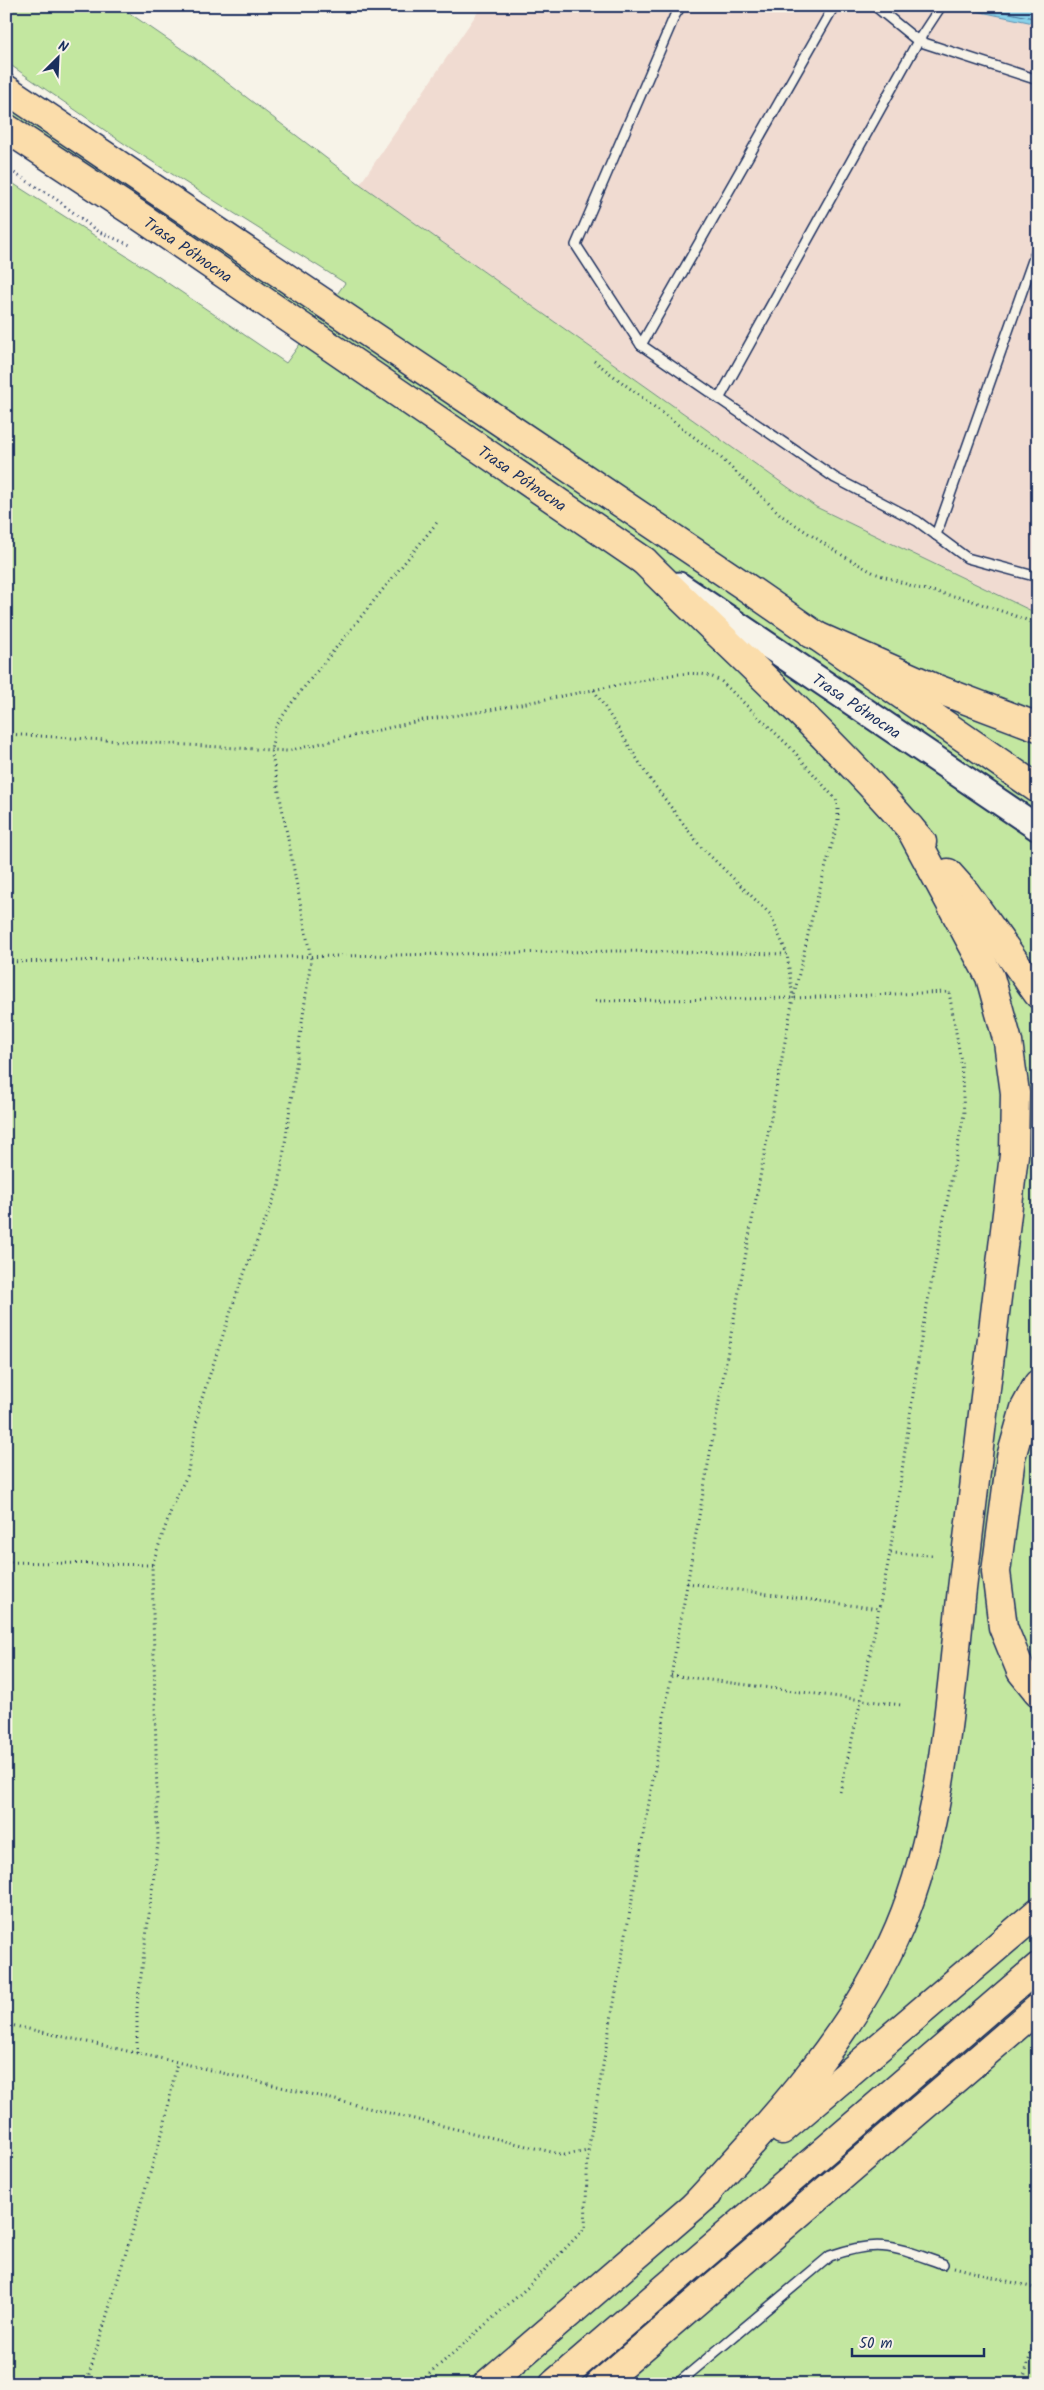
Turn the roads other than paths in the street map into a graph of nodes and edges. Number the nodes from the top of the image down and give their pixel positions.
1 (681, 6) edge
2 (834, 6) edge
3 (875, 6) edge
4 (941, 6) edge
5 (918, 41) junction
6 (1038, 80) edge
7 (6, 89) edge
8 (6, 128) edge
9 (1038, 246) edge
10 (641, 345) junction
11 (719, 399) junction
12 (936, 535) junction
13 (644, 561) junction
14 (1038, 577) edge
15 (812, 634) junction
16 (1038, 727) edge
17 (1038, 789) edge
18 (910, 828) junction
19 (1038, 828) edge
20 (1038, 994) edge
21 (1038, 1384) edge
22 (1038, 1692) edge
23 (1038, 1912) edge
24 (1038, 1967) edge
25 (1038, 2008) edge
26 (1038, 2020) edge
27 (989, 2050) junction
28 (695, 2205) junction
29 (943, 2264) road end
30 (487, 2384) edge
31 (554, 2384) edge
32 (600, 2384) edge
33 (677, 2384) edge

1 - 10 lane
2 - 10 lane
3 - 5 lane
4 - 5 lane
5 - 6 lane
5 - 11 lane
7 - 15 main road, Trasa Północna
8 - 13 main road, Trasa Północna
9 - 12 lane
10 - 11 lane
11 - 12 lane
12 - 14 lane
13 - 18 main road
13 - 19 street, Trasa Północna
15 - 16 main road
15 - 17 main road, Trasa Północna
18 - 20 main road
18 - 28 main road
21 - 22 main road
23 - 28 main road
24 - 31 main road
25 - 27 main road
26 - 27 main road
27 - 32 main road
28 - 30 main road
29 - 33 lane

